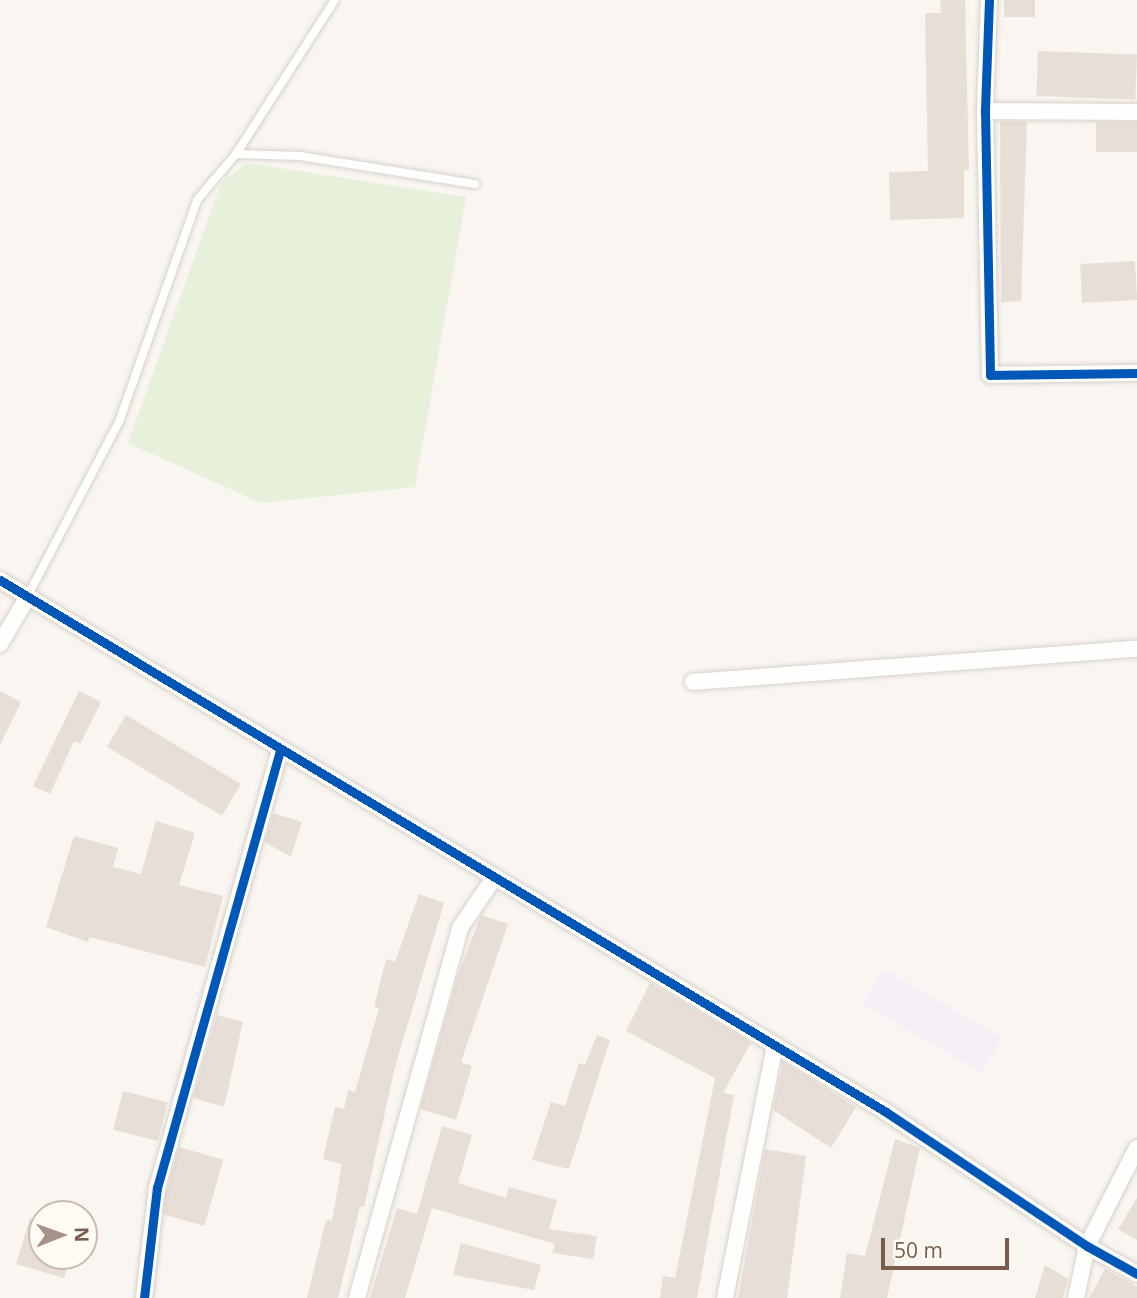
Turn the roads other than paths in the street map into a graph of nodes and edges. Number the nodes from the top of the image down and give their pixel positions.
1 (335, 0) edge
2 (989, 0) edge
3 (985, 111) junction
4 (1137, 112) edge
5 (236, 154) junction
6 (475, 184) dead end
7 (1137, 373) edge
8 (0, 580) edge
9 (27, 598) junction
10 (0, 645) edge
11 (1137, 649) edge
12 (693, 682) dead end
13 (280, 750) junction
14 (494, 878) junction
15 (775, 1046) junction
16 (1137, 1148) edge
17 (1087, 1246) junction
18 (1137, 1274) edge
19 (144, 1298) edge
20 (356, 1298) edge
21 (725, 1298) edge
22 (1076, 1298) edge

1 - 5 lane
2 - 3 street
3 - 4 street
3 - 7 street
5 - 6 lane
5 - 9 lane
8 - 9 street
9 - 10 street
9 - 13 street
11 - 12 street
13 - 14 street
13 - 19 street
14 - 15 street
14 - 20 street
15 - 17 street
15 - 21 street
16 - 17 street
17 - 18 street
17 - 22 street

